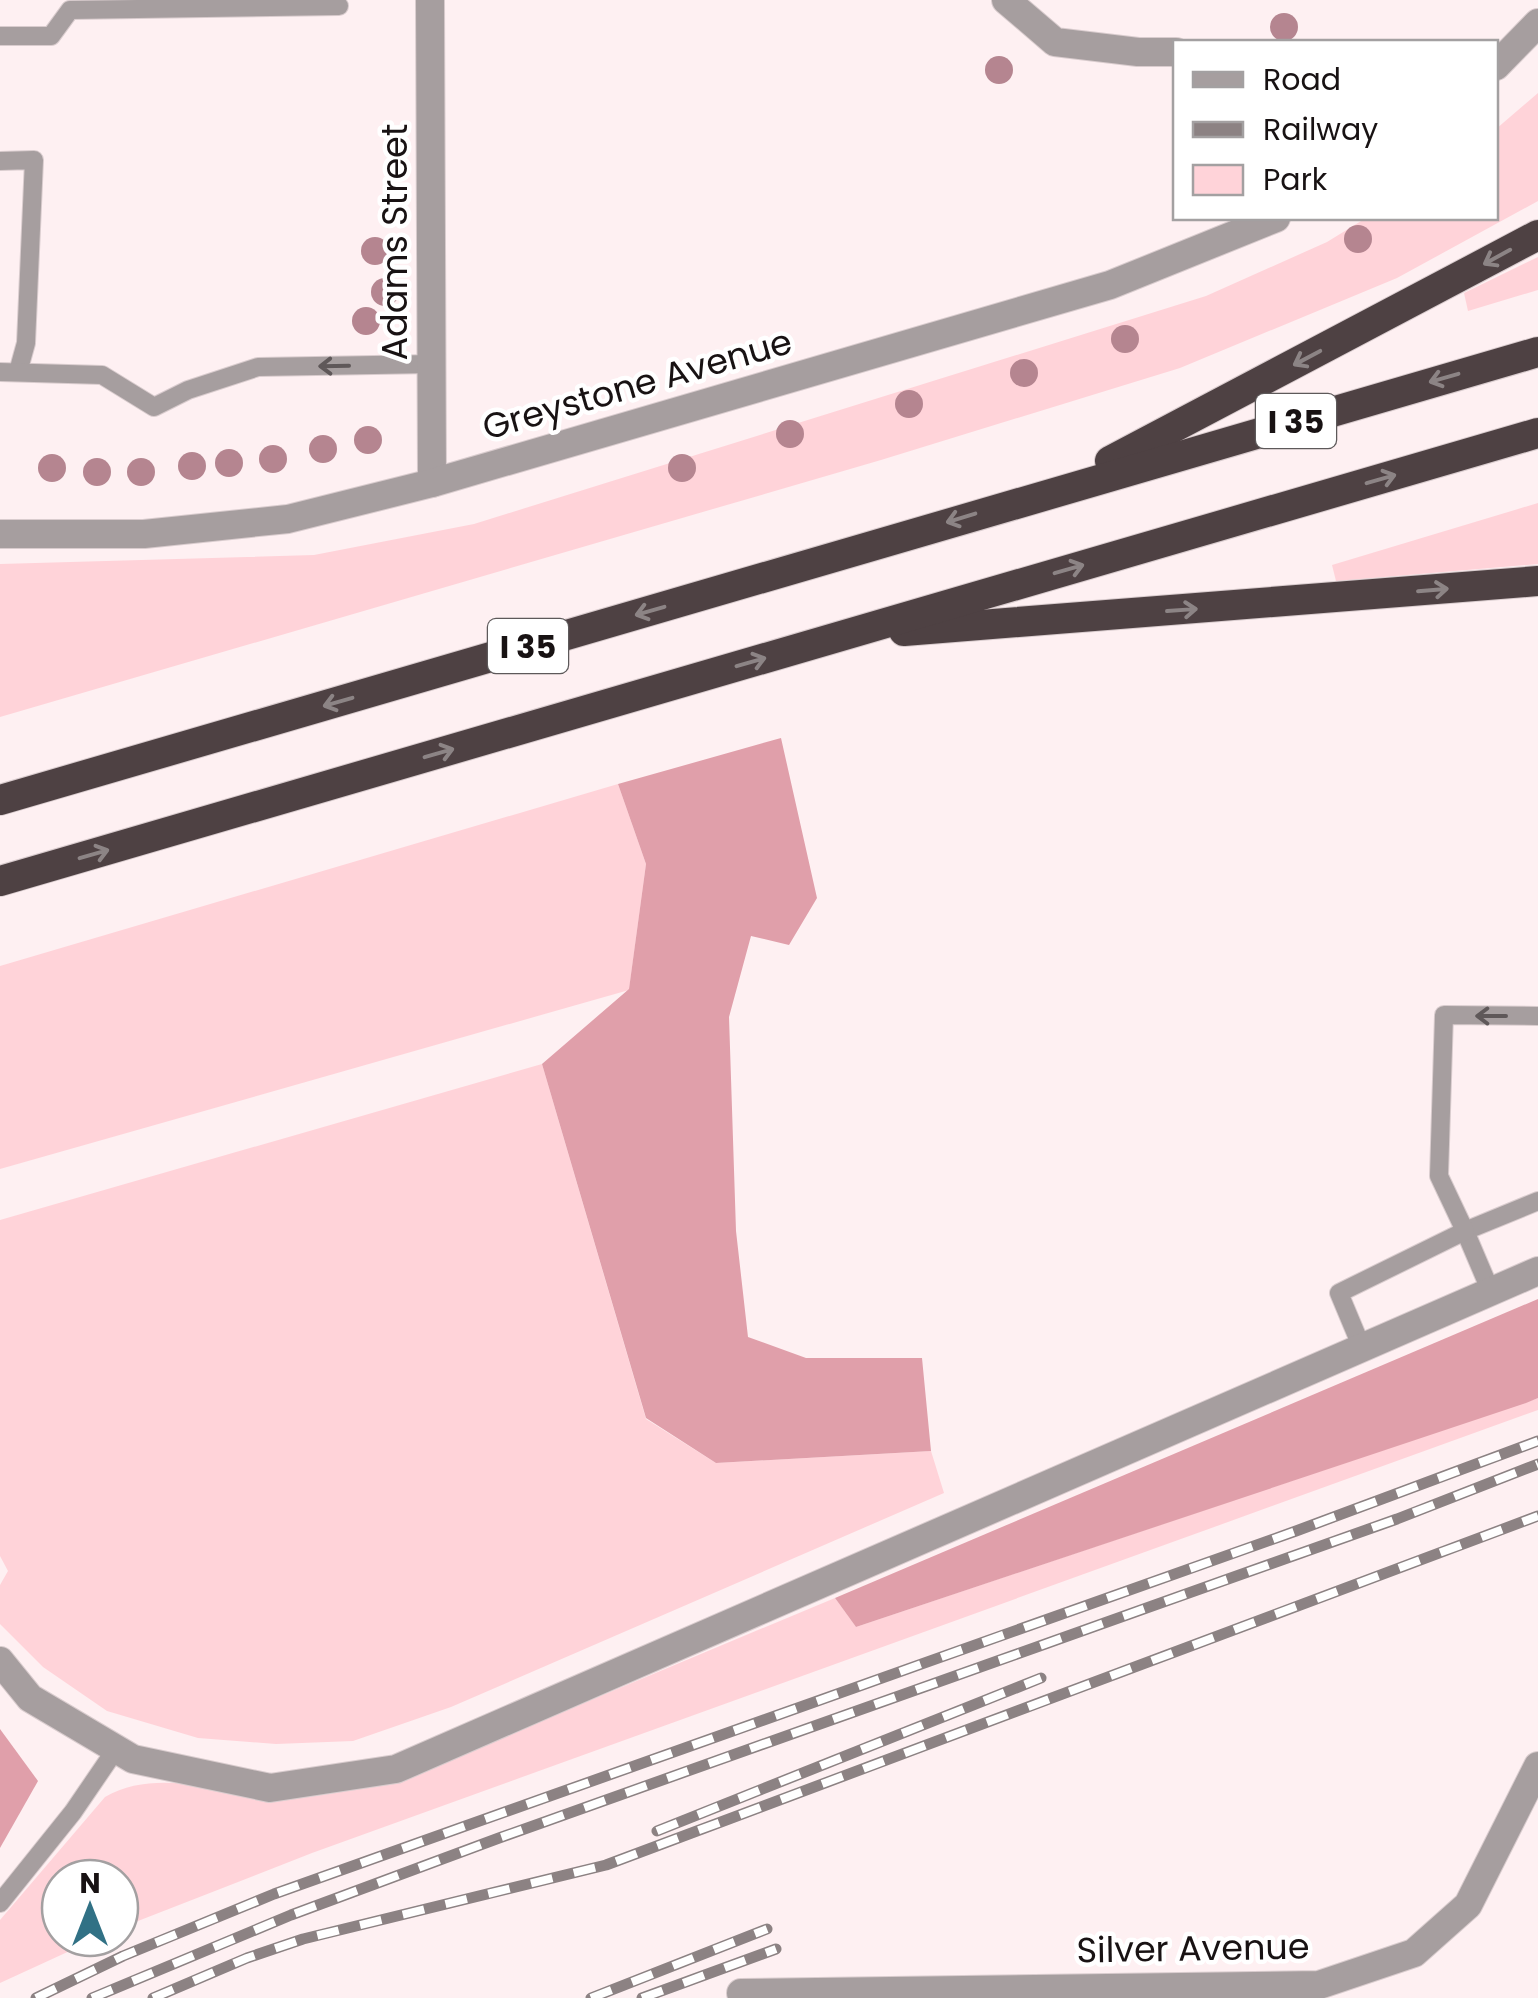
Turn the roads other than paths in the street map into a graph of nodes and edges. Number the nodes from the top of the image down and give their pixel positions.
1 (430, 0) edge
2 (1006, 0) edge
3 (340, 6) dead end
4 (1538, 24) edge
5 (0, 36) edge
6 (1173, 52) edge
7 (1498, 64) edge
8 (0, 162) edge
9 (1271, 220) edge
10 (1538, 235) edge
11 (1538, 352) edge
12 (432, 364) junction
13 (9, 372) edge
14 (1538, 433) edge
15 (432, 483) junction
16 (1055, 490) junction
17 (0, 534) edge
18 (1538, 582) edge
19 (841, 636) junction
20 (0, 800) edge
21 (0, 881) edge
22 (1538, 1016) edge
23 (1538, 1201) edge
24 (1465, 1231) junction
25 (1538, 1271) edge
26 (1491, 1292) junction
27 (1362, 1348) junction
28 (0, 1661) edge
29 (116, 1749) junction
30 (1538, 1766) edge
31 (0, 1902) edge
32 (742, 1993) dead end

1 - 12 street, Adams Street
2 - 6 street
3 - 5 lane
4 - 7 street
8 - 13 lane
9 - 15 street, Greystone Avenue
10 -> 16 highway
11 -> 16 highway, I 35
12 -> 13 lane
12 - 15 street, Adams Street
19 -> 14 highway, I 35
15 - 17 street, Greystone Avenue
16 -> 20 highway, I 35
19 -> 18 highway
21 -> 19 highway, I 35
22 -> 24 lane
23 - 24 lane
24 - 26 lane
24 - 27 lane
25 - 26 street
26 - 27 street
27 - 29 street
28 - 29 street
29 - 31 lane
30 - 32 street, Silver Avenue

